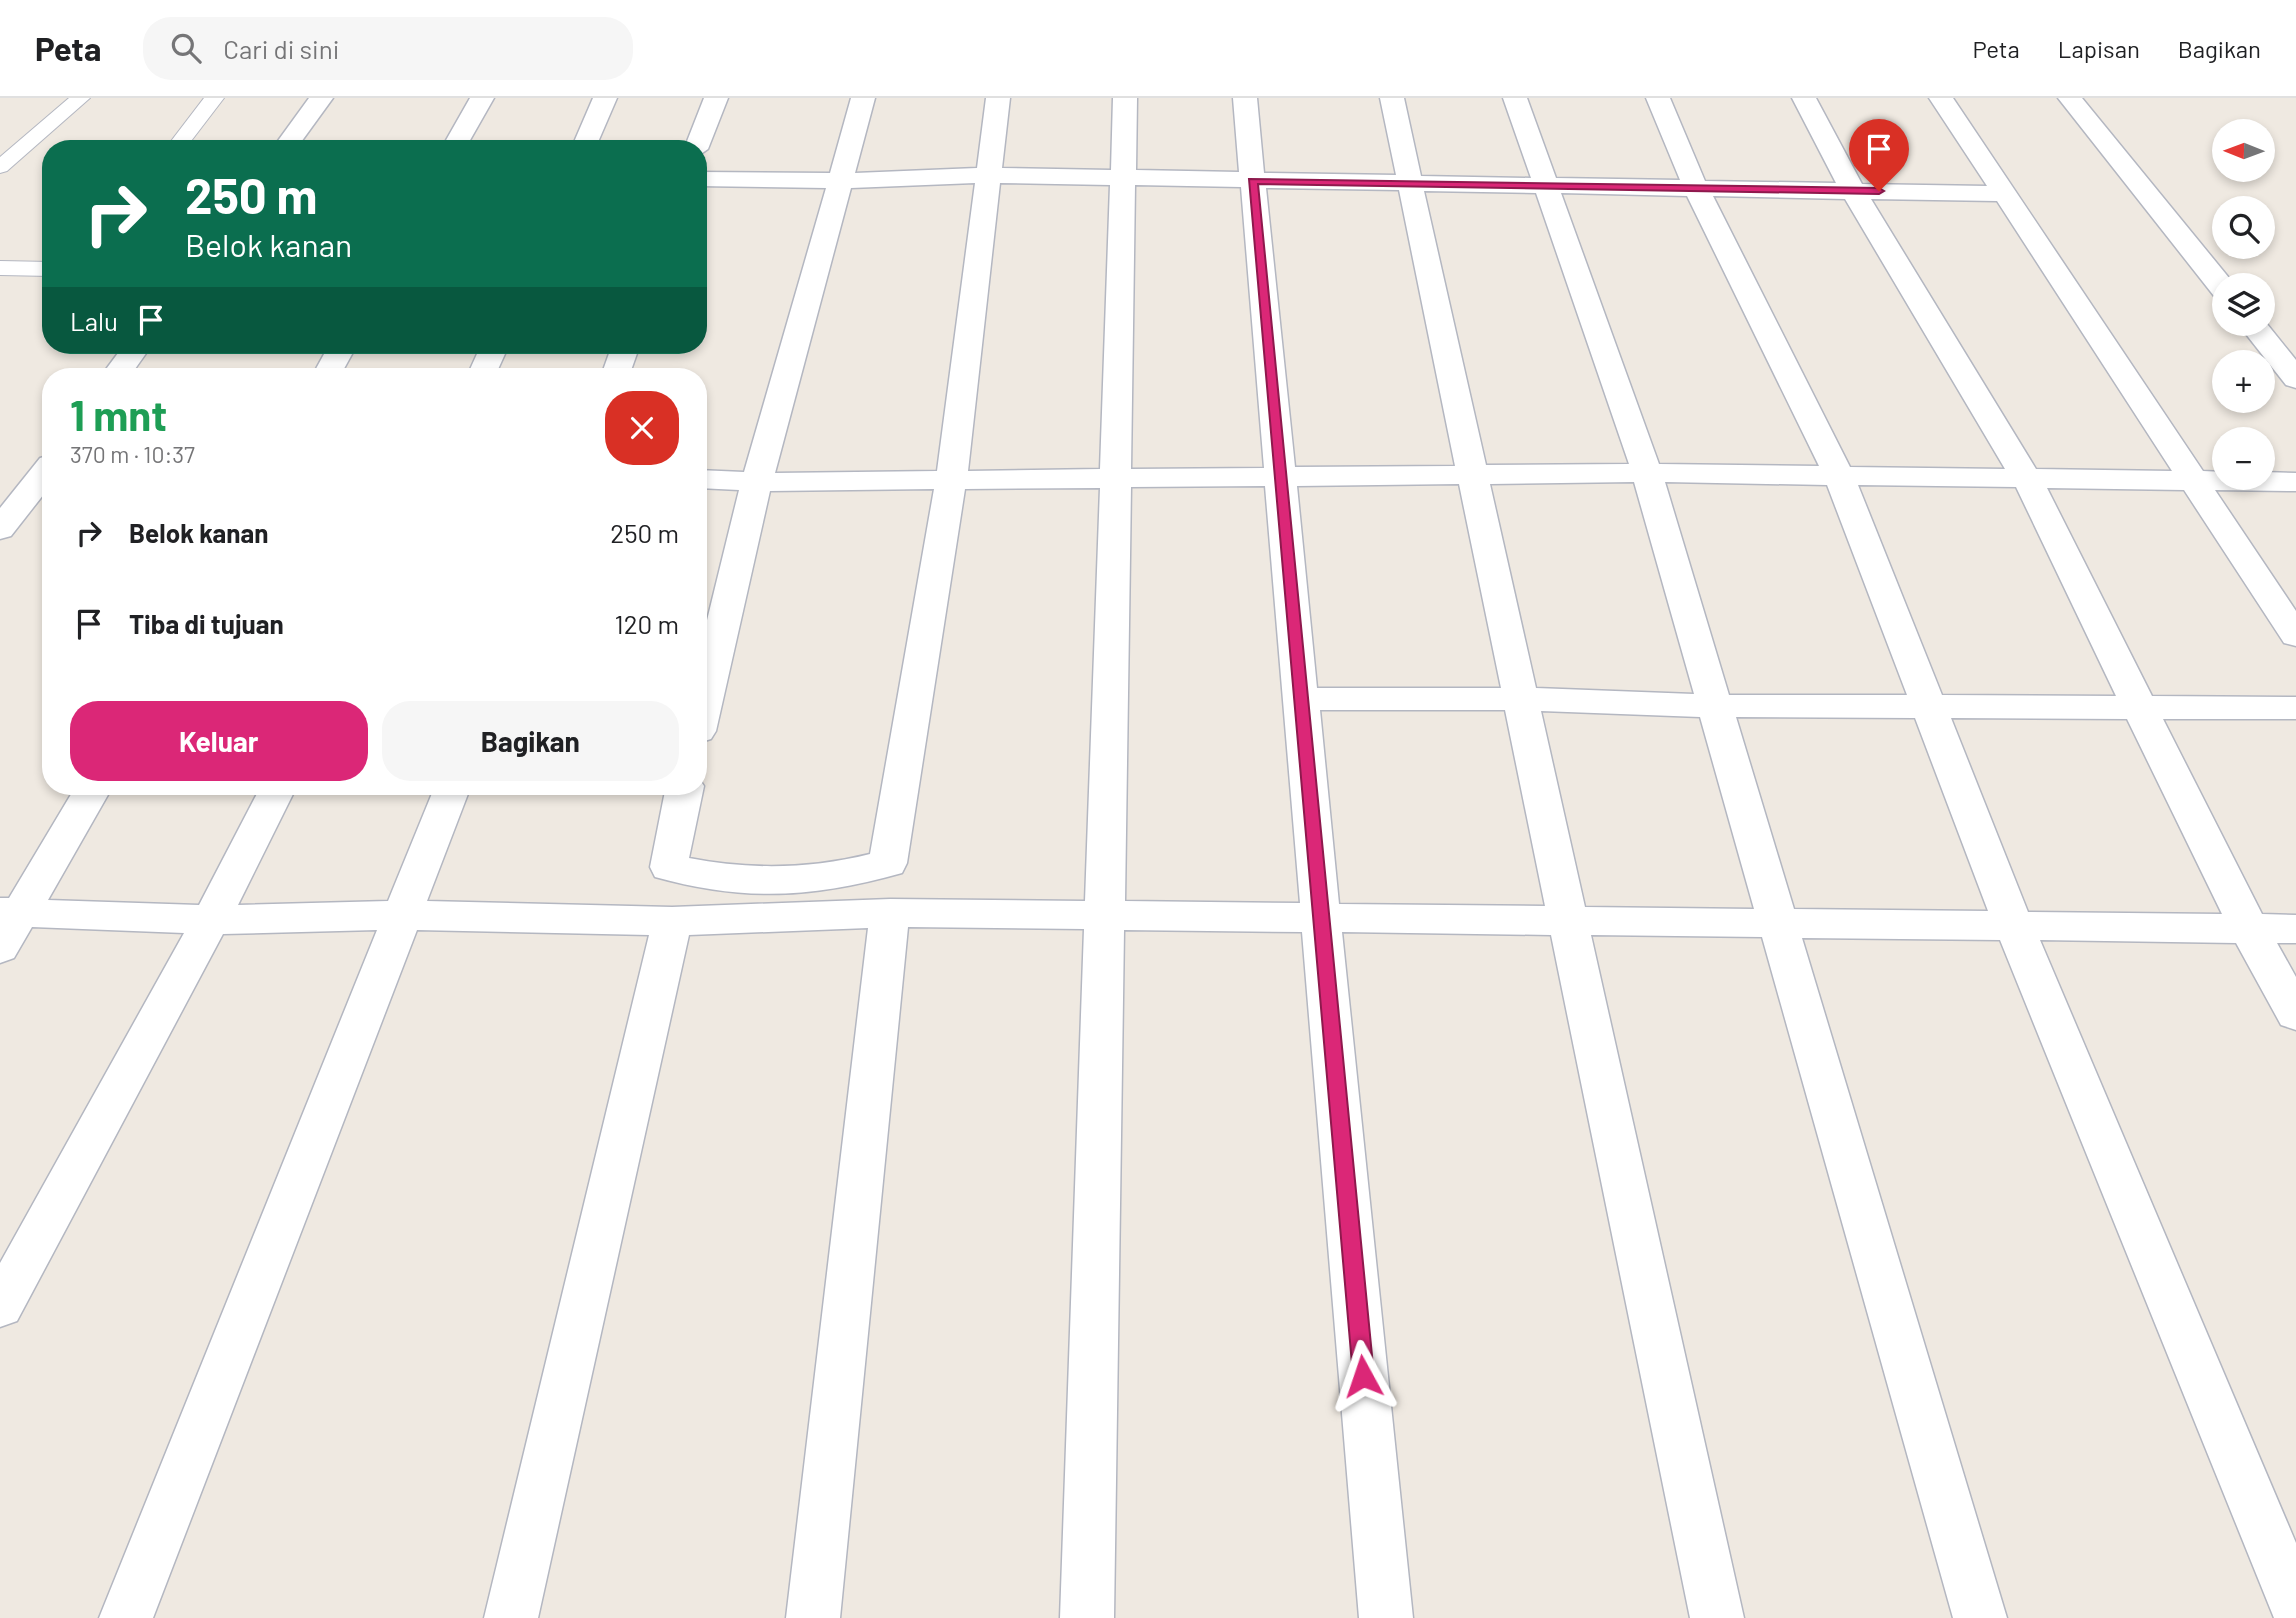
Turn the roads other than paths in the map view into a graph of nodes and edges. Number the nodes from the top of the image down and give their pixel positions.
1 (80, 98) edge
2 (214, 98) edge
3 (321, 98) edge
4 (482, 98) edge
5 (606, 98) edge
6 (716, 98) edge
7 (863, 98) edge
8 (998, 98) edge
9 (1125, 98) edge
10 (1245, 98) edge
11 (1392, 98) edge
12 (1515, 98) edge
13 (1658, 98) edge
14 (1804, 98) edge
15 (1941, 98) edge
16 (2070, 98) edge
17 (181, 140) edge
18 (291, 140) edge
19 (458, 140) edge
20 (587, 140) edge
21 (700, 140) edge
22 (0, 167) edge
23 (987, 175) junction
24 (707, 179) edge
25 (1122, 180) junction
26 (840, 181) junction
27 (1253, 181) junction
28 (1411, 184) junction
29 (1543, 186) junction
30 (1696, 188) junction
31 (1853, 191) junction
32 (2005, 194) junction
33 (0, 268) edge
34 (42, 269) edge
35 (2212, 274) edge
36 (2262, 336) edge
37 (2296, 379) edge
38 (42, 473) edge
39 (1647, 473) junction
40 (1473, 476) junction
41 (1839, 476) junction
42 (1280, 478) junction
43 (707, 479) edge
44 (2026, 479) junction
45 (951, 481) junction
46 (1115, 481) junction
47 (2192, 481) junction
48 (757, 482) junction
49 (2296, 482) edge
50 (11, 503) edge
51 (0, 529) edge
52 (2296, 636) edge
53 (707, 693) edge
54 (1300, 699) junction
55 (1521, 699) junction
56 (1713, 706) junction
57 (1928, 706) junction
58 (2139, 707) junction
59 (2296, 708) edge
60 (88, 795) edge
61 (274, 795) edge
62 (449, 795) edge
63 (683, 795) edge
64 (11, 913) edge
65 (890, 913) junction
66 (399, 915) junction
67 (1102, 915) junction
68 (1321, 917) junction
69 (211, 920) junction
70 (1568, 920) junction
71 (672, 921) junction
72 (1776, 923) junction
73 (2014, 926) junction
74 (2249, 929) junction
75 (2296, 929) edge
76 (0, 947) edge
77 (2296, 1014) edge
78 (0, 1307) edge
79 (2296, 1606) edge
80 (126, 1618) edge
81 (511, 1618) edge
82 (813, 1618) edge
83 (1087, 1618) edge
84 (1386, 1618) edge
85 (1717, 1618) edge
86 (1980, 1618) edge

1 - 22 lane
2 - 17 lane
3 - 18 street
4 - 19 street
5 - 20 street
6 - 21 street
7 - 26 street
8 - 23 street
9 - 25 street
10 - 27 street
11 - 28 street
12 - 29 street
13 - 30 street
14 - 31 street
15 - 32 street
16 - 35 street
23 - 25 street
23 - 26 street
23 - 45 street
24 - 26 street
25 - 27 street
25 - 46 street
26 - 48 street
27 - 28 street
27 - 42 street
28 - 29 street
28 - 40 street
29 - 30 street
29 - 39 street
30 - 31 street
30 - 41 street
31 - 32 street
31 - 44 street
32 - 47 street
33 - 34 lane
36 - 37 street
38 - 50 street
39 - 40 street
39 - 41 street
39 - 56 street
40 - 42 street
40 - 55 street
41 - 44 street
41 - 57 street
42 - 46 street
42 - 54 street
43 - 48 street
44 - 47 street
44 - 58 street
45 - 46 street
45 - 48 street
45 - 63 street
46 - 67 street
47 - 49 street
47 - 52 street
48 - 53 street
50 - 51 street
54 - 55 street
54 - 68 street
55 - 56 street
55 - 70 street
56 - 57 street
56 - 72 street
57 - 58 street
57 - 73 street
58 - 59 street
58 - 74 street
60 - 64 street
61 - 69 street
62 - 66 street
64 - 69 street
64 - 76 street
65 - 67 street
65 - 71 street
65 - 82 street
66 - 69 street
66 - 71 street
66 - 80 street
67 - 68 street
67 - 83 street
68 - 70 street
68 - 84 street
69 - 78 street
70 - 72 street
70 - 85 street
71 - 81 street
72 - 73 street
72 - 86 street
73 - 74 street
73 - 79 street
74 - 75 street
74 - 77 street

